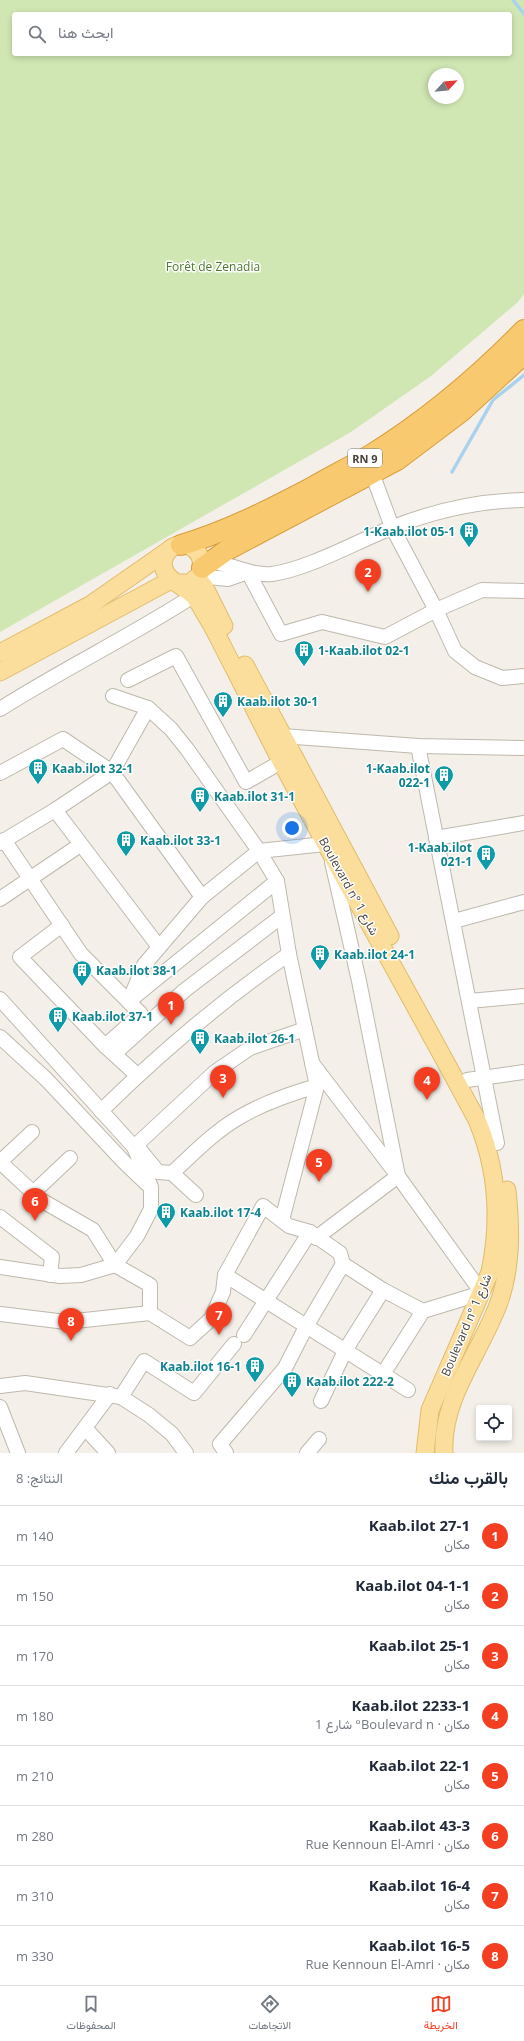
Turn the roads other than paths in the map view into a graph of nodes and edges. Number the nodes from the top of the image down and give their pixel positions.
1 (524, 330) edge
2 (524, 354) edge
3 (372, 473) junction
4 (524, 500) edge
5 (392, 527) junction
6 (175, 548) junction
7 (202, 569) junction
8 (248, 572) junction
9 (173, 581) junction
10 (524, 591) edge
11 (194, 596) junction
12 (436, 610) junction
13 (0, 653) edge
14 (0, 672) edge
15 (524, 676) edge
16 (128, 680) dead end
17 (113, 696) dead end
18 (148, 708) junction
19 (0, 709) edge
20 (282, 736) junction
21 (418, 746) junction
22 (524, 748) edge
23 (281, 762) junction
24 (112, 772) junction
25 (0, 773) edge
26 (55, 810) junction
27 (524, 823) edge
28 (436, 838) junction
29 (2, 841) edge
30 (80, 845) junction
31 (327, 848) junction
32 (259, 851) junction
33 (30, 878) junction
34 (277, 881) junction
35 (202, 897) junction
36 (0, 899) edge
37 (524, 902) edge
38 (282, 916) junction
39 (454, 921) junction
40 (62, 926) junction
41 (159, 947) junction
42 (289, 954) junction
43 (524, 996) edge
44 (0, 999) edge
45 (469, 1001) junction
46 (129, 1002) junction
47 (305, 1029) junction
48 (0, 1037) edge
49 (110, 1050) junction
50 (312, 1063) junction
51 (524, 1072) edge
52 (137, 1075) junction
53 (485, 1078) junction
54 (466, 1080) junction
55 (317, 1086) junction
56 (101, 1111) junction
57 (32, 1132) dead end
58 (496, 1143) junction
59 (135, 1147) junction
60 (70, 1158) dead end
61 (0, 1162) edge
62 (172, 1173) junction
63 (398, 1176) junction
64 (151, 1187) junction
65 (33, 1193) junction
66 (196, 1195) dead end
67 (282, 1220) junction
68 (2, 1221) edge
69 (313, 1235) junction
70 (343, 1264) junction
71 (115, 1265) junction
72 (0, 1267) edge
73 (50, 1275) junction
74 (226, 1275) junction
75 (383, 1290) junction
76 (482, 1293) junction
77 (266, 1300) junction
78 (423, 1311) junction
79 (0, 1314) edge
80 (150, 1314) junction
81 (307, 1325) junction
82 (346, 1349) junction
83 (383, 1374) junction
84 (0, 1386) edge
85 (408, 1390) dead end
86 (116, 1395) junction
87 (321, 1400) dead end
88 (0, 1407) edge
89 (85, 1428) junction
90 (319, 1438) dead end
91 (18, 1453) edge
92 (66, 1453) edge
93 (108, 1453) edge
94 (186, 1453) edge
95 (226, 1453) edge
96 (307, 1453) edge
97 (425, 1453) edge
98 (444, 1453) edge

1 - 6 highway, RN 9
2 - 3 highway, RN 9
3 - 5 street
3 - 7 highway, RN 9
4 - 5 street
5 - 8 street
5 - 12 street
6 - 7 main road
6 - 9 main road
6 - 13 main road, RN 9
7 - 8 street
7 - 8 street
7 - 9 main road
7 - 20 main road, Boulevard n° شارع 1
8 - 12 street
9 - 11 main road, Boulevard n° شارع 1
9 - 14 main road
10 - 12 street
11 - 19 street
11 - 23 main road, Boulevard n° شارع 1
12 - 15 street
16 - 23 street
17 - 18 street
18 - 24 street
18 - 32 street
20 - 21 street
20 - 54 main road, Boulevard n° شارع 1
21 - 22 street
21 - 28 street
23 - 31 main road, Boulevard n° شارع 1
24 - 25 street
24 - 26 street
24 - 35 street
26 - 29 street
26 - 30 street
27 - 28 street
28 - 39 street
29 - 33 street
30 - 33 street
30 - 41 street
31 - 32 street
31 - 63 street
31 - 76 main road, Boulevard n° شارع 1
32 - 34 street
32 - 35 street
33 - 36 street
33 - 40 street
34 - 38 street
34 - 46 street
35 - 41 street
37 - 39 street
38 - 42 street
38 - 49 street
39 - 45 street
40 - 46 street
40 - 49 street
41 - 46 street
42 - 47 street
42 - 52 street
43 - 45 street
44 - 56 street
45 - 53 street
46 - 49 street
47 - 50 street
47 - 59 street
48 - 64 street
49 - 52 street
50 - 55 street
50 - 63 street
51 - 53 street
52 - 56 street
53 - 54 street
53 - 58 street
54 - 58 main road, Boulevard n° شارع 1
55 - 62 street
55 - 67 street
56 - 59 street
57 - 61 street
58 - 98 main road, Boulevard n° شارع 1
59 - 62 street
59 - 64 street
60 - 65 street
61 - 65 street
62 - 66 street
63 - 69 street
63 - 76 street
64 - 71 street
65 - 71 street
67 - 69 street
67 - 74 street
68 - 73 street
69 - 70 street
69 - 77 street
70 - 75 street
70 - 81 street
71 - 73 street
71 - 80 street
72 - 73 street
74 - 77 street
74 - 80 street
75 - 78 street
75 - 82 street
76 - 78 street
76 - 97 main road, Boulevard n° شارع 1
77 - 81 street
77 - 86 street
78 - 83 street
79 - 80 street
81 - 82 street
81 - 95 street
82 - 83 street
82 - 87 street
83 - 85 street
84 - 86 street
86 - 89 street
86 - 94 street
88 - 91 street
89 - 92 street
89 - 93 street
90 - 96 street

